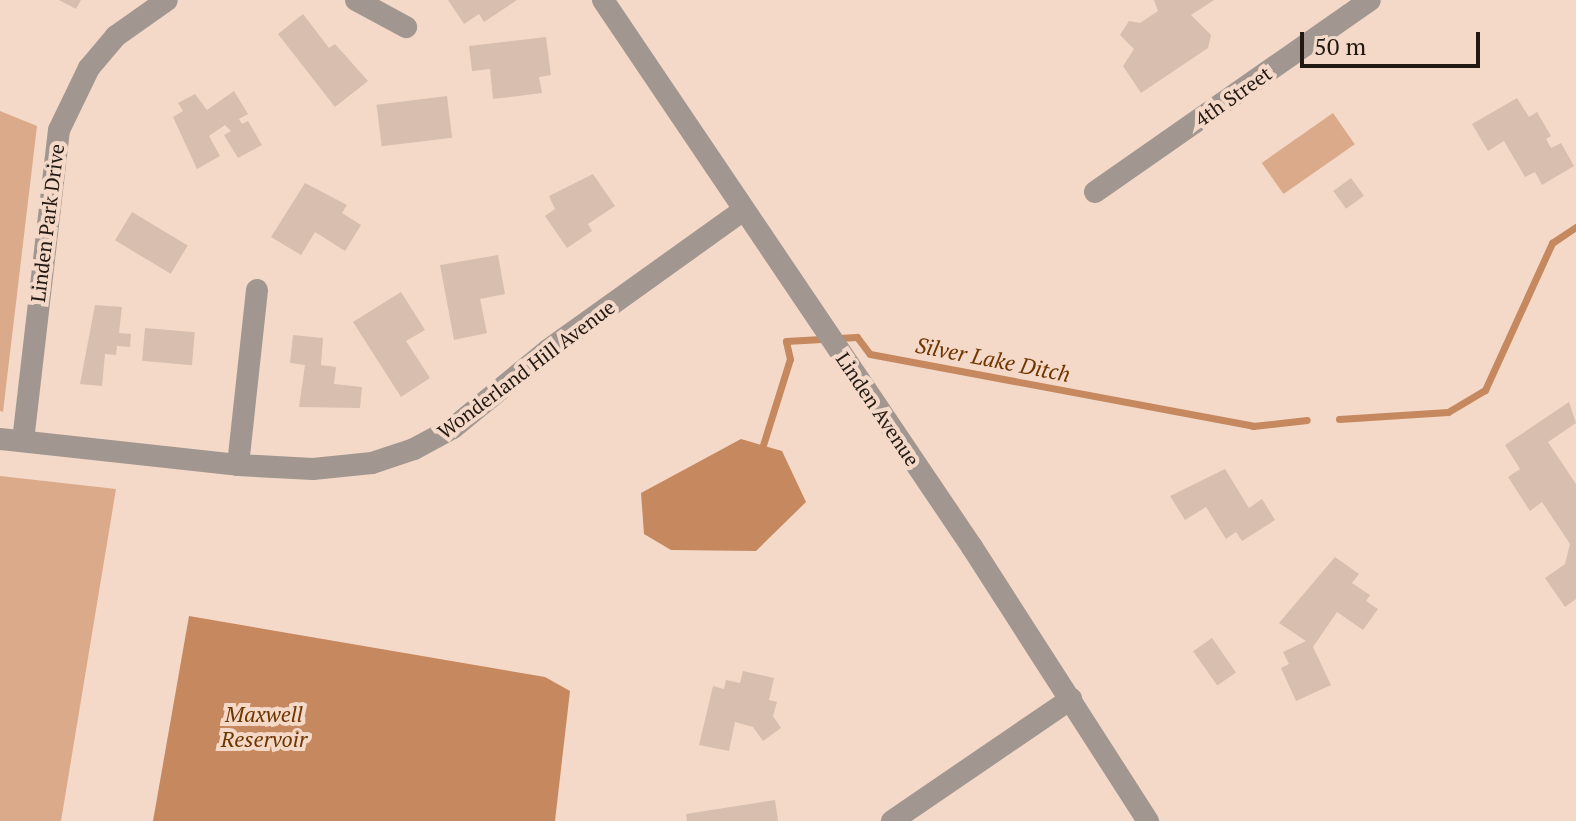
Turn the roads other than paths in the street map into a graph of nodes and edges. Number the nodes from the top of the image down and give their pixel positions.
1 (167, 0) edge
2 (356, 0) edge
3 (603, 0) edge
4 (1370, 0) edge
5 (406, 27) dead end
6 (1095, 192) dead end
7 (742, 211) junction
8 (257, 290) dead end
9 (0, 439) edge
10 (23, 441) junction
11 (238, 465) junction
12 (1071, 699) junction
13 (892, 821) edge
14 (1148, 821) edge

1 - 10 street, Linden Park Drive
2 - 5 street
3 - 7 street, Linden Avenue
4 - 6 street, 4th Street
7 - 11 street, Wonderland Hill Avenue
7 - 12 street, Linden Avenue
8 - 11 street
9 - 10 street, Wonderland Hill Avenue
10 - 11 street, Wonderland Hill Avenue
12 - 13 street
12 - 14 street, Linden Avenue

